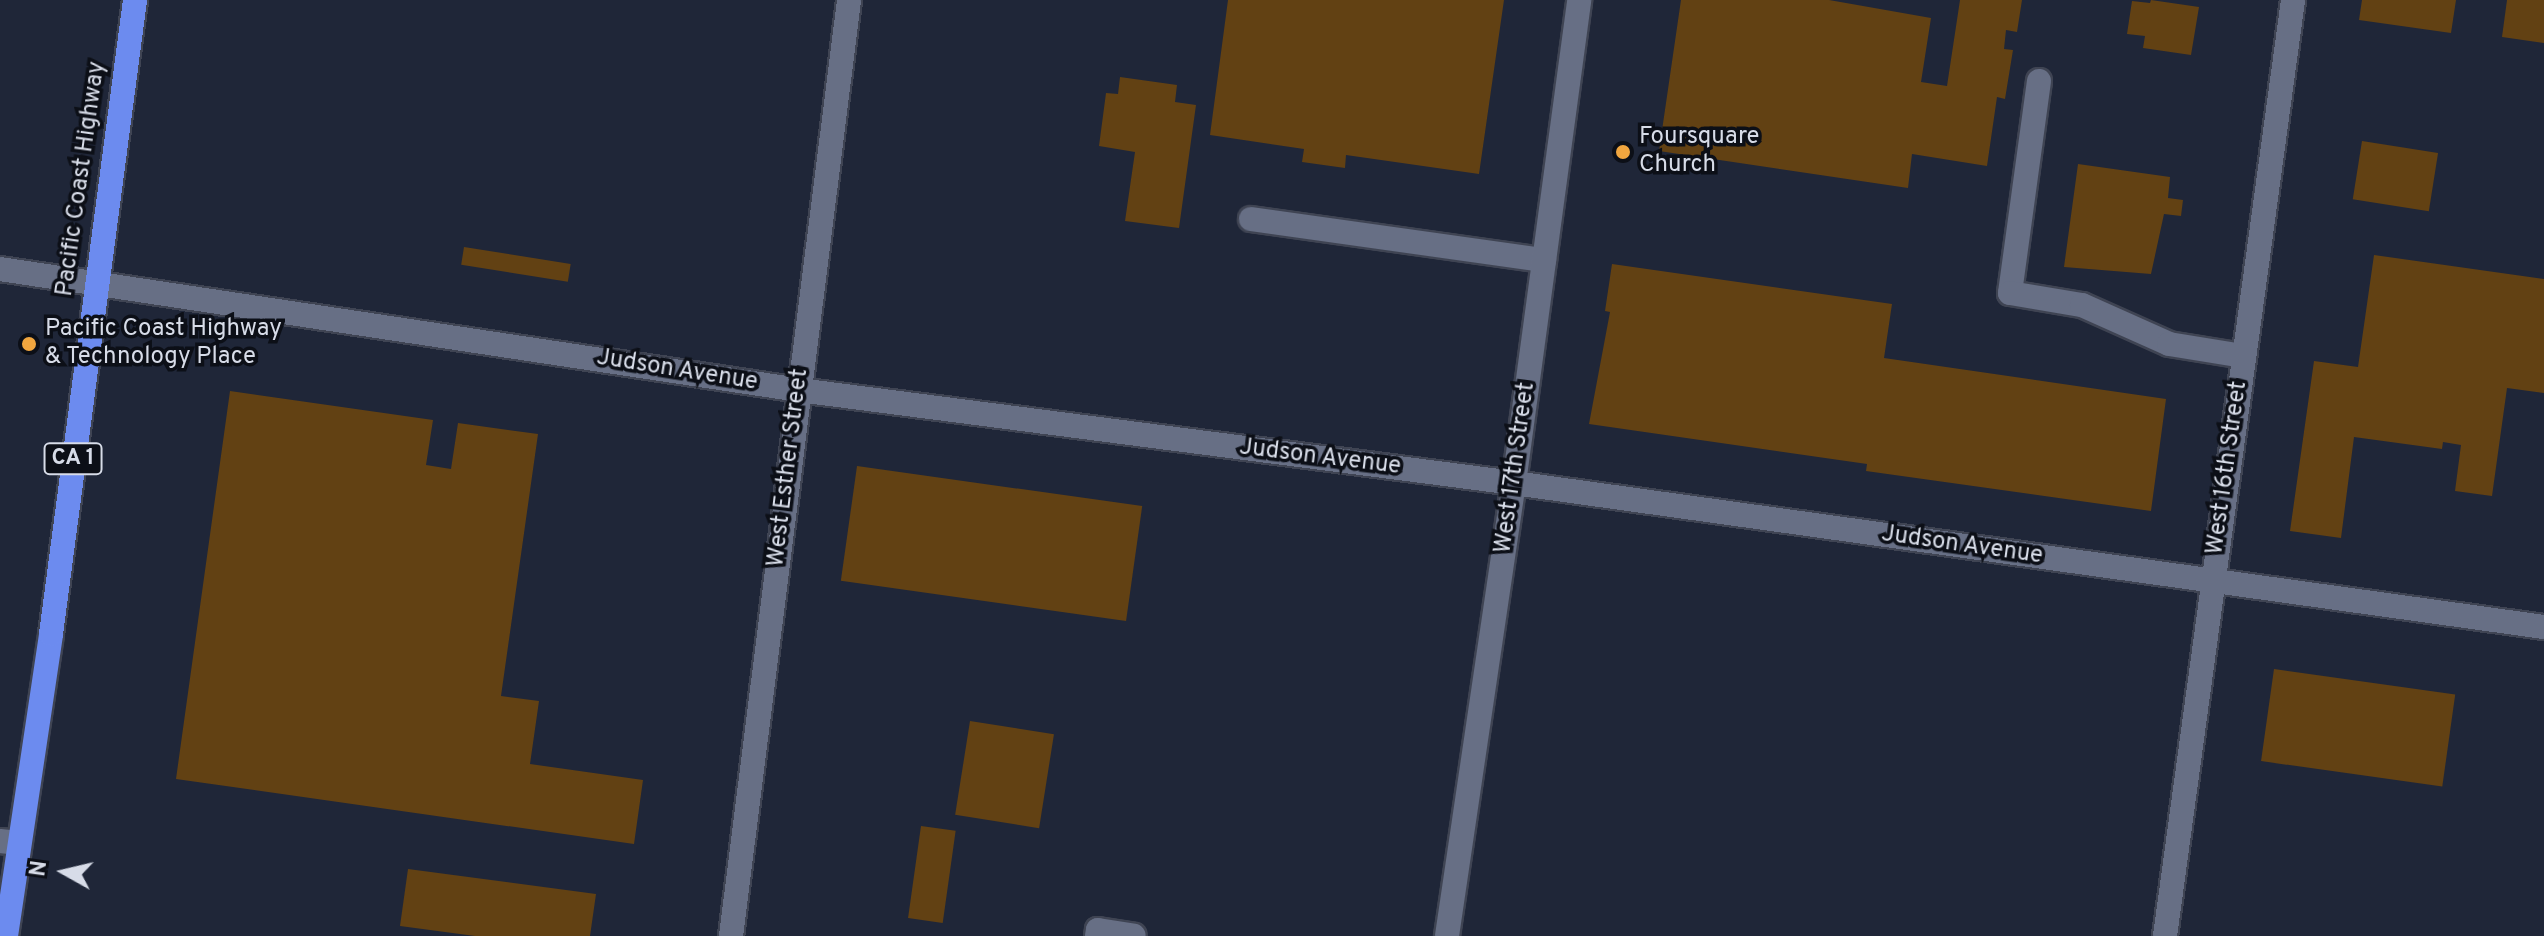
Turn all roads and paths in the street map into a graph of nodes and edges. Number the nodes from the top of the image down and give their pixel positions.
1 (135, 0) edge
2 (849, 0) edge
3 (1579, 0) edge
4 (2293, 0) edge
5 (2039, 81) dead end
6 (1251, 219) dead end
7 (1544, 260) junction
8 (0, 269) edge
9 (96, 284) junction
10 (2243, 356) junction
11 (799, 390) junction
12 (1514, 483) junction
13 (2212, 581) junction
14 (2544, 627) edge
15 (10, 842) edge
16 (6, 936) edge
17 (731, 936) edge
18 (1097, 936) edge
19 (1134, 936) edge
20 (1447, 936) edge
21 (2165, 936) edge

1 - 9 highway, Pacific Coast Highway / CA 1
2 - 11 street, West Esther Street
3 - 7 street, West 17th Street
4 - 10 street, West 16th Street
5 - 10 street
6 - 7 street
7 - 12 street, West 17th Street
8 - 9 street, Judson Avenue
9 - 11 street, Judson Avenue
9 - 15 highway, Pacific Coast Highway / CA 1
10 - 13 street, West 16th Street
11 - 12 street, Judson Avenue
11 - 17 street, West Esther Street
12 - 13 street, Judson Avenue
12 - 20 street, West 17th Street
13 - 14 street, Judson Avenue
13 - 21 street, West 16th Street
15 - 16 highway, Pacific Coast Highway / CA 1
18 - 19 street

